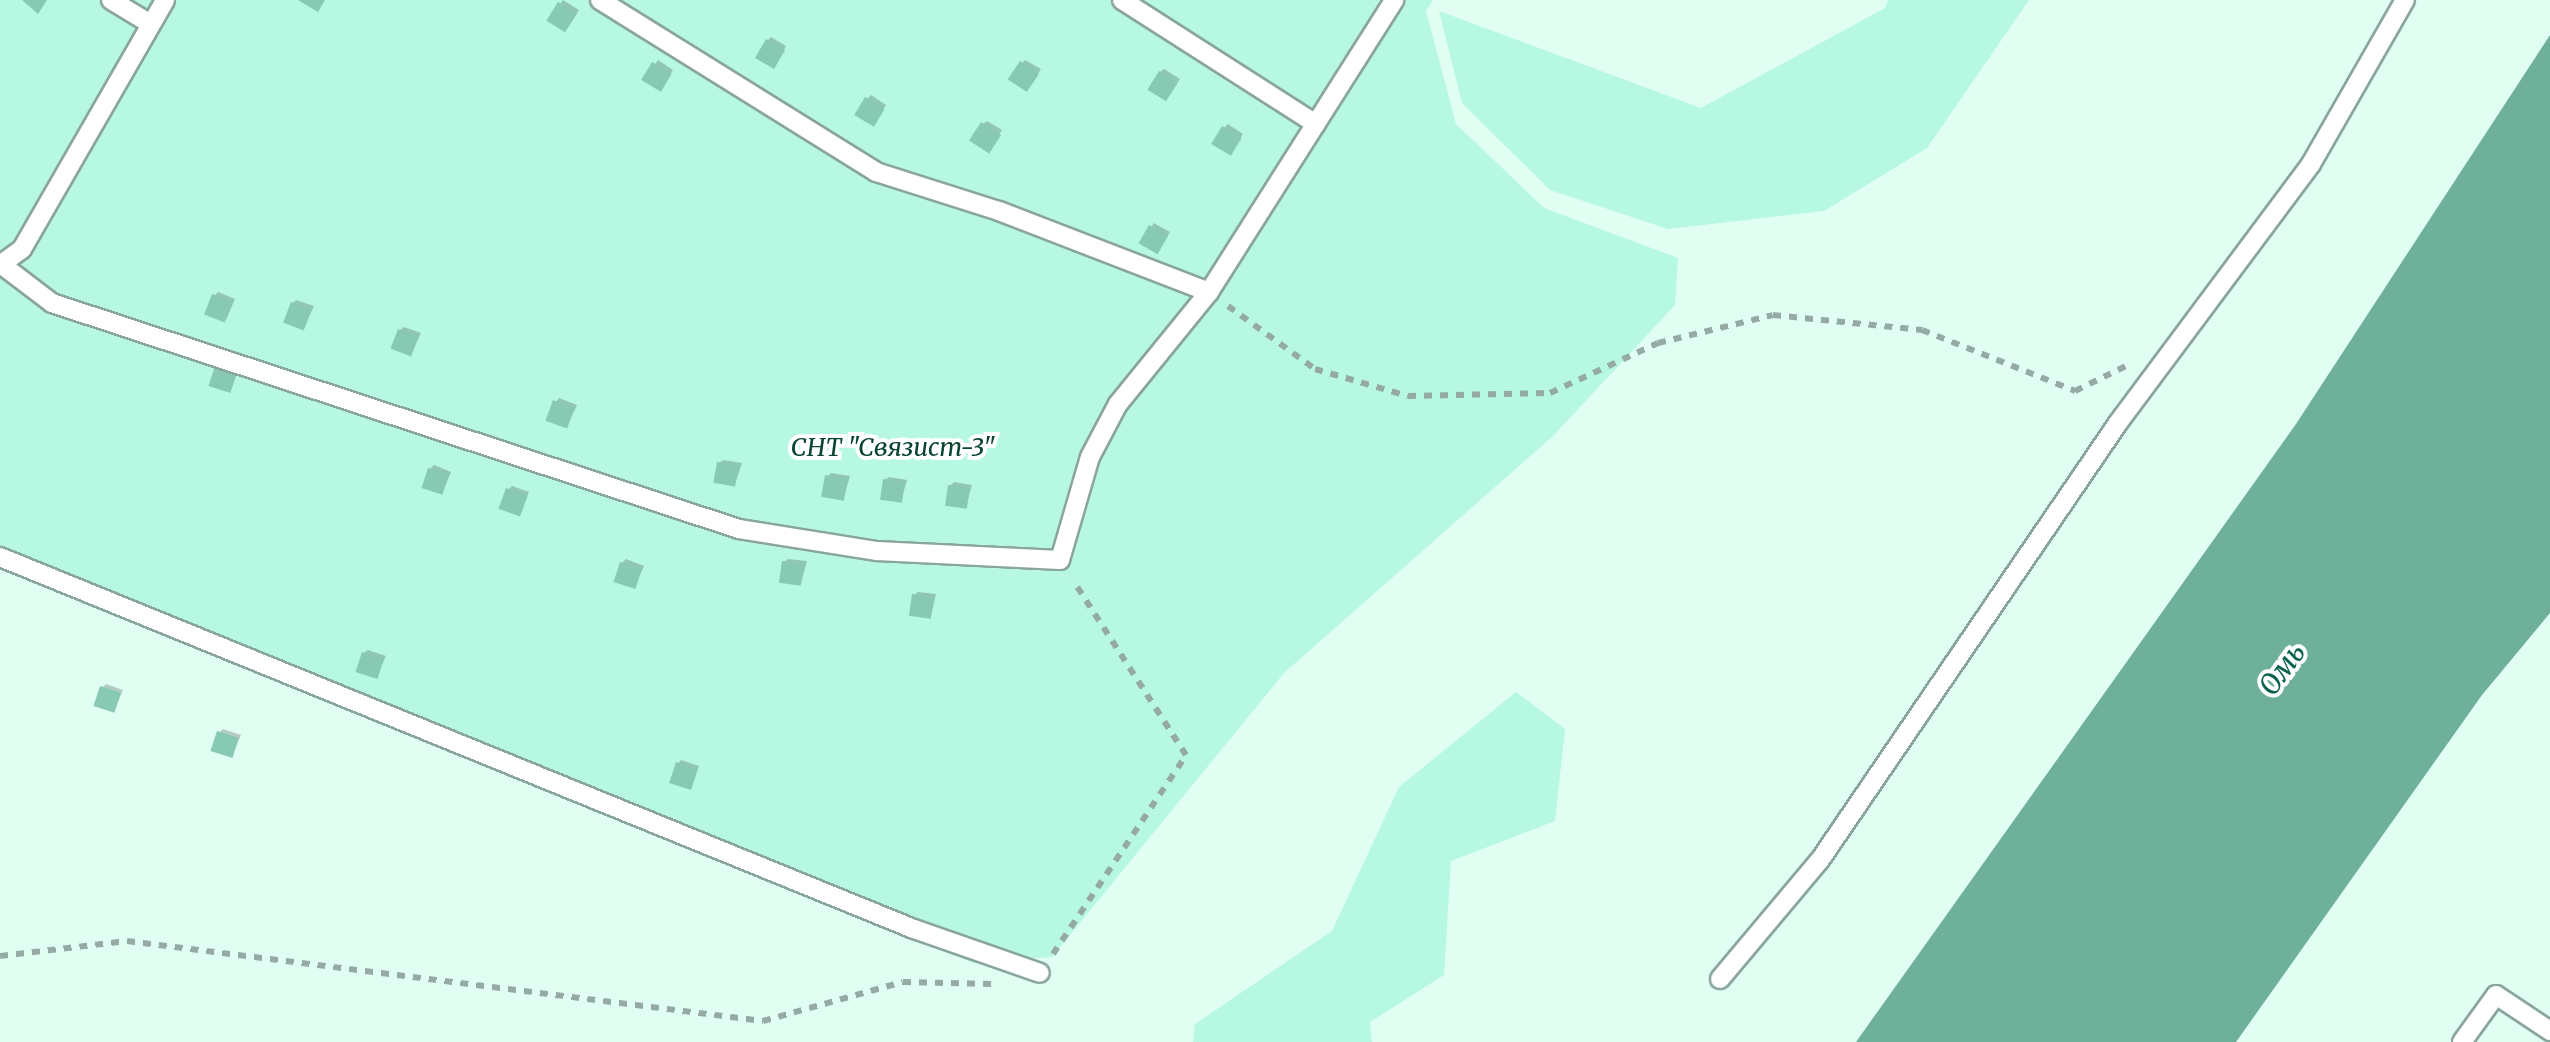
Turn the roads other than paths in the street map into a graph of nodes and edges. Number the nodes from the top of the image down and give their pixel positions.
1 (111, 0) edge
2 (165, 0) edge
3 (600, 0) edge
4 (1122, 0) edge
5 (1394, 0) edge
6 (2405, 0) edge
7 (148, 23) junction
8 (1316, 124) junction
9 (1, 265) edge
10 (1209, 292) junction
11 (0, 557) edge
12 (1040, 973) road end
13 (1720, 980) dead end
14 (2550, 1031) edge
15 (2462, 1042) edge

1 - 7 lane
2 - 7 lane
3 - 10 lane
4 - 8 lane
5 - 8 lane
6 - 13 lane
7 - 9 lane
8 - 10 lane
9 - 10 lane
11 - 12 lane
14 - 15 lane

